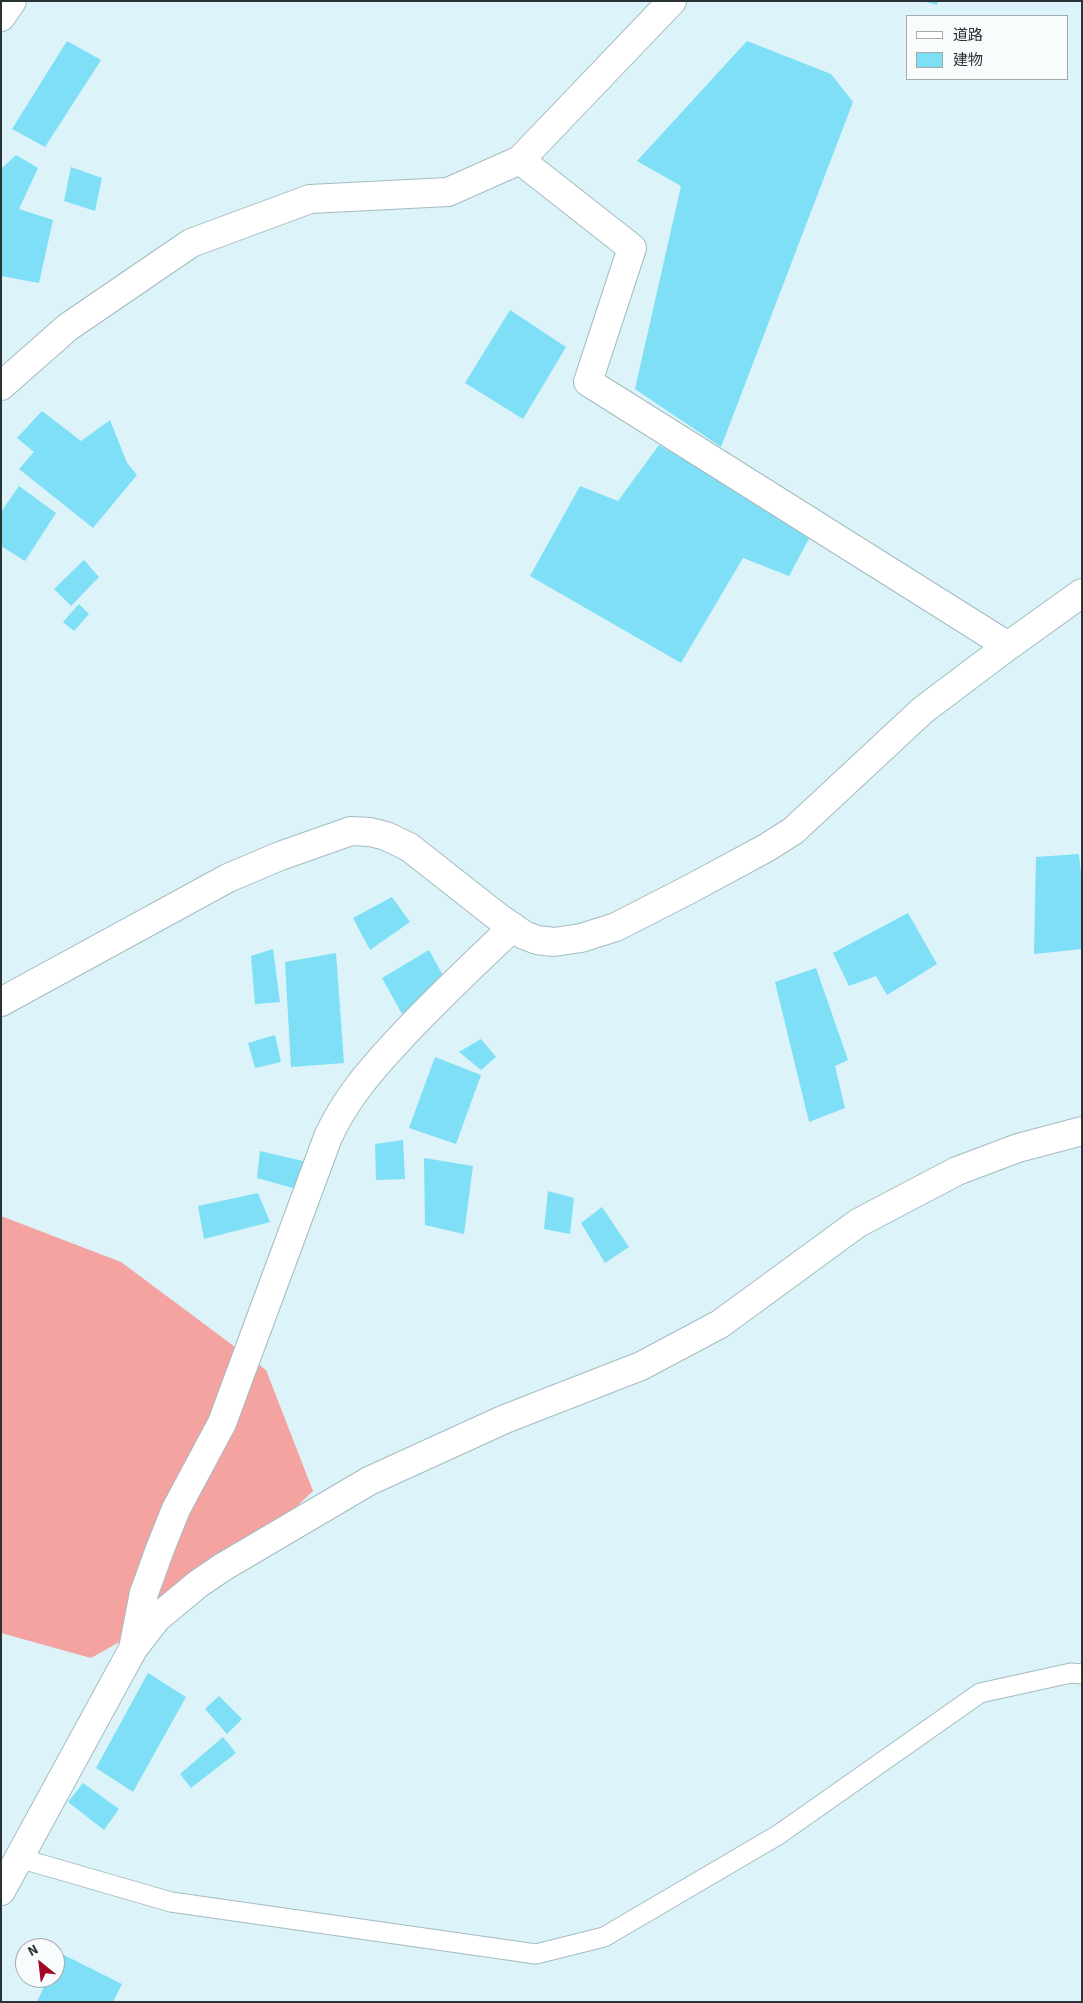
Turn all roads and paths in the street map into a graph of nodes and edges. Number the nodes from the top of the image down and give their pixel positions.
1 (12, 1) edge
2 (672, 1) edge
3 (1, 17) edge
4 (520, 160) junction
5 (1, 386) edge
6 (1082, 593) edge
7 (1008, 646) junction
8 (513, 927) junction
9 (1, 1002) edge
10 (1082, 1131) edge
11 (133, 1649) junction
12 (1082, 1674) edge
13 (19, 1858) junction
14 (1, 1891) edge

1 - 3 street
2 - 4 street
4 - 5 street
4 - 7 street
6 - 7 street
7 - 8 street
8 - 9 street
8 - 11 street
10 - 11 street
11 - 13 street
12 - 13 lane
13 - 14 street

